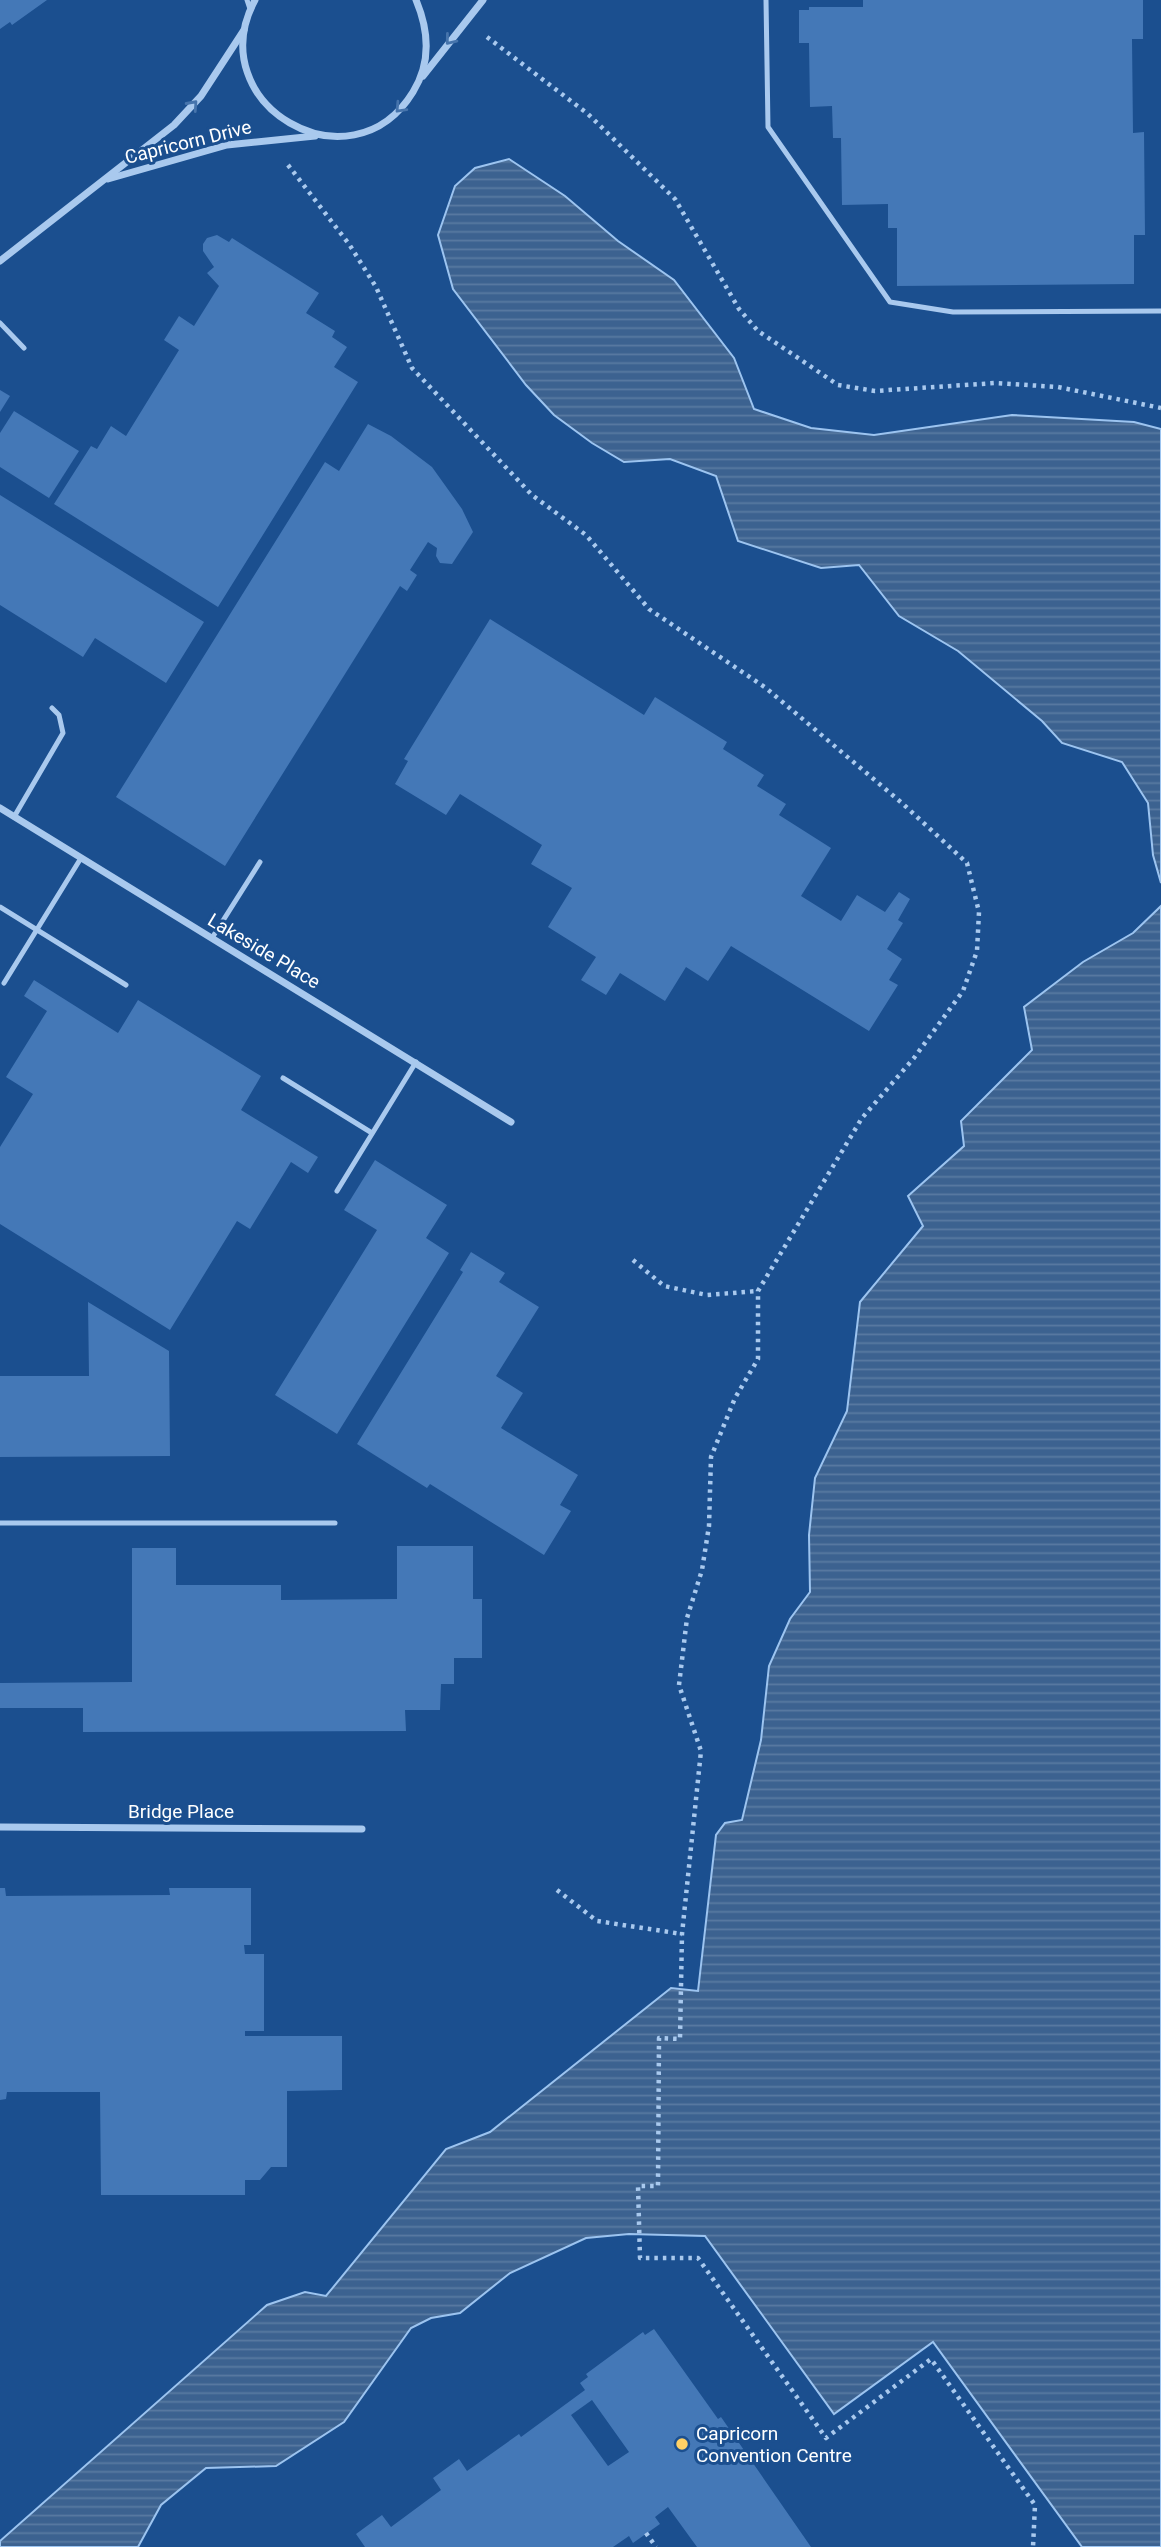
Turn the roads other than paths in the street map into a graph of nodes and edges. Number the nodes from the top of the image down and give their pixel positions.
1 (247, 0) edge
2 (255, 0) edge
3 (416, 0) edge
4 (483, 0) edge
5 (766, 0) edge
6 (250, 9) junction
7 (244, 29) junction
8 (419, 82) junction
9 (322, 136) junction
10 (104, 180) junction
11 (0, 261) edge
12 (1161, 311) edge
13 (0, 323) edge
14 (24, 348) dead end
15 (52, 708) dead end
16 (0, 808) edge
17 (14, 817) junction
18 (80, 858) junction
19 (260, 862) dead end
20 (0, 907) edge
21 (37, 930) junction
22 (212, 938) junction
23 (4, 984) dead end
24 (126, 985) dead end
25 (416, 1062) junction
26 (283, 1078) dead end
27 (511, 1122) dead end
28 (372, 1133) junction
29 (337, 1191) dead end
30 (335, 1522) dead end
31 (0, 1523) edge
32 (0, 1827) edge
33 (362, 1829) dead end

1 - 6 lane
2 - 6 street
3 - 8 street
4 -> 8 street
5 - 12 lane
6 - 7 street
7 - 9 street
10 -> 7 street, Capricorn Drive
8 -> 9 street, Capricorn Drive
9 - 10 street, Capricorn Drive
10 - 11 street, Capricorn Drive
13 - 14 lane
15 - 17 lane
16 - 17 street, Lakeside Place
17 - 18 street, Lakeside Place
18 - 21 lane
18 - 22 street, Lakeside Place
19 - 22 lane
20 - 21 lane
21 - 23 lane
21 - 24 lane
22 - 25 street, Lakeside Place
25 - 27 street, Lakeside Place
25 - 28 lane
26 - 28 lane
28 - 29 lane
30 - 31 lane
32 - 33 street, Bridge Place

